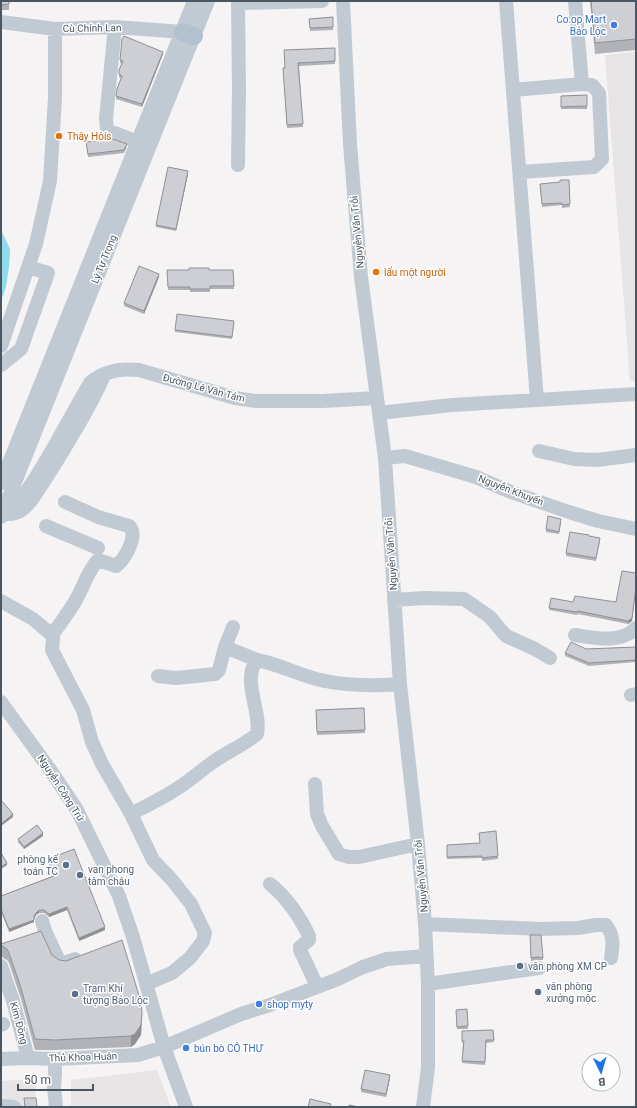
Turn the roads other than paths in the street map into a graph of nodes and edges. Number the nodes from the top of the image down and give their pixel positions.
1 (194, 1) edge
2 (208, 1) edge
3 (322, 1) edge
4 (343, 1) edge
5 (506, 1) edge
6 (575, 1) edge
7 (238, 2) edge
8 (1, 22) edge
9 (115, 26) junction
10 (55, 29) junction
11 (188, 34) junction
12 (582, 84) junction
13 (513, 90) junction
14 (138, 142) junction
15 (238, 165) dead end
16 (520, 172) junction
17 (28, 267) junction
18 (1, 346) edge
19 (1, 365) edge
20 (636, 394) edge
21 (377, 398) junction
22 (538, 400) junction
23 (379, 413) junction
24 (539, 451) dead end
25 (636, 455) edge
26 (385, 458) junction
27 (1, 483) edge
28 (65, 502) dead end
29 (3, 509) edge
30 (46, 526) dead end
31 (636, 529) edge
32 (98, 548) dead end
33 (394, 600) junction
34 (1, 601) edge
35 (233, 627) dead end
36 (636, 628) edge
37 (52, 635) junction
38 (575, 635) dead end
39 (225, 647) junction
40 (550, 658) dead end
41 (257, 660) junction
42 (158, 676) dead end
43 (400, 684) junction
44 (1, 702) edge
45 (315, 784) dead end
46 (131, 814) junction
47 (418, 844) junction
48 (270, 884) dead end
49 (425, 924) junction
50 (30, 936) edge
51 (133, 937) junction
52 (119, 942) edge
53 (85, 955) edge
54 (426, 956) junction
55 (611, 958) dead end
56 (1, 966) edge
57 (539, 968) dead end
58 (146, 984) junction
59 (428, 984) junction
60 (317, 986) junction
61 (164, 1047) junction
62 (28, 1058) junction
63 (1, 1059) edge
64 (55, 1059) junction
65 (1, 1106) edge
66 (14, 1107) edge
67 (56, 1107) edge
68 (186, 1107) edge
69 (423, 1107) edge

1 - 11 street, Lý Tự Trọng
2 - 11 street, Lý Tự Trọng
3 - 7 street
4 - 21 street, Nguyễn Văn Trỗi
5 - 13 street
6 - 12 street
7 - 15 street
8 - 10 street, Cù Chính Lan
9 - 10 street, Cù Chính Lan
9 - 11 street, Cù Chính Lan
9 - 14 street
10 - 17 street
11 - 14 street, Lý Tự Trọng
11 - 29 street, Lý Tự Trọng
12 - 13 street
12 - 16 street
13 - 16 street
14 - 27 street, Lý Tự Trọng
16 - 22 street
17 - 18 street
17 - 19 street
20 - 22 street
21 - 23 street, Nguyễn Văn Trỗi
21 - 29 street, Đường Lê Văn Tám
22 - 23 street
23 - 26 street, Nguyễn Văn Trỗi
24 - 25 street
26 - 31 street, Nguyễn Khuyến
26 - 33 street, Nguyễn Văn Trỗi
28 - 37 street
30 - 32 street
33 - 40 street
33 - 43 street, Nguyễn Văn Trỗi
34 - 37 street
35 - 39 street
36 - 38 street
37 - 46 street
39 - 41 street
39 - 42 street
41 - 43 street
41 - 46 street
43 - 47 street, Nguyễn Văn Trỗi
44 - 51 street, Nguyễn Công Trứ
45 - 47 street
46 - 58 street
47 - 49 street, Nguyễn Văn Trỗi
48 - 60 street
49 - 54 street, Nguyễn Văn Trỗi
49 - 55 street
50 - 53 street
51 - 52 street
51 - 58 street, Nguyễn Công Trứ
54 - 59 street, Nguyễn Văn Trỗi
54 - 60 street, Thủ Khoa Huân
56 - 62 street, Kim Đồng
57 - 59 street
58 - 61 street, Nguyễn Công Trứ
59 - 69 street, Nguyễn Văn Trỗi
60 - 61 street, Thủ Khoa Huân
61 - 64 street, Thủ Khoa Huân
61 - 68 street, Nguyễn Công Trứ
62 - 63 street, Thủ Khoa Huân
62 - 64 street, Thủ Khoa Huân
64 - 67 street
65 - 66 street

